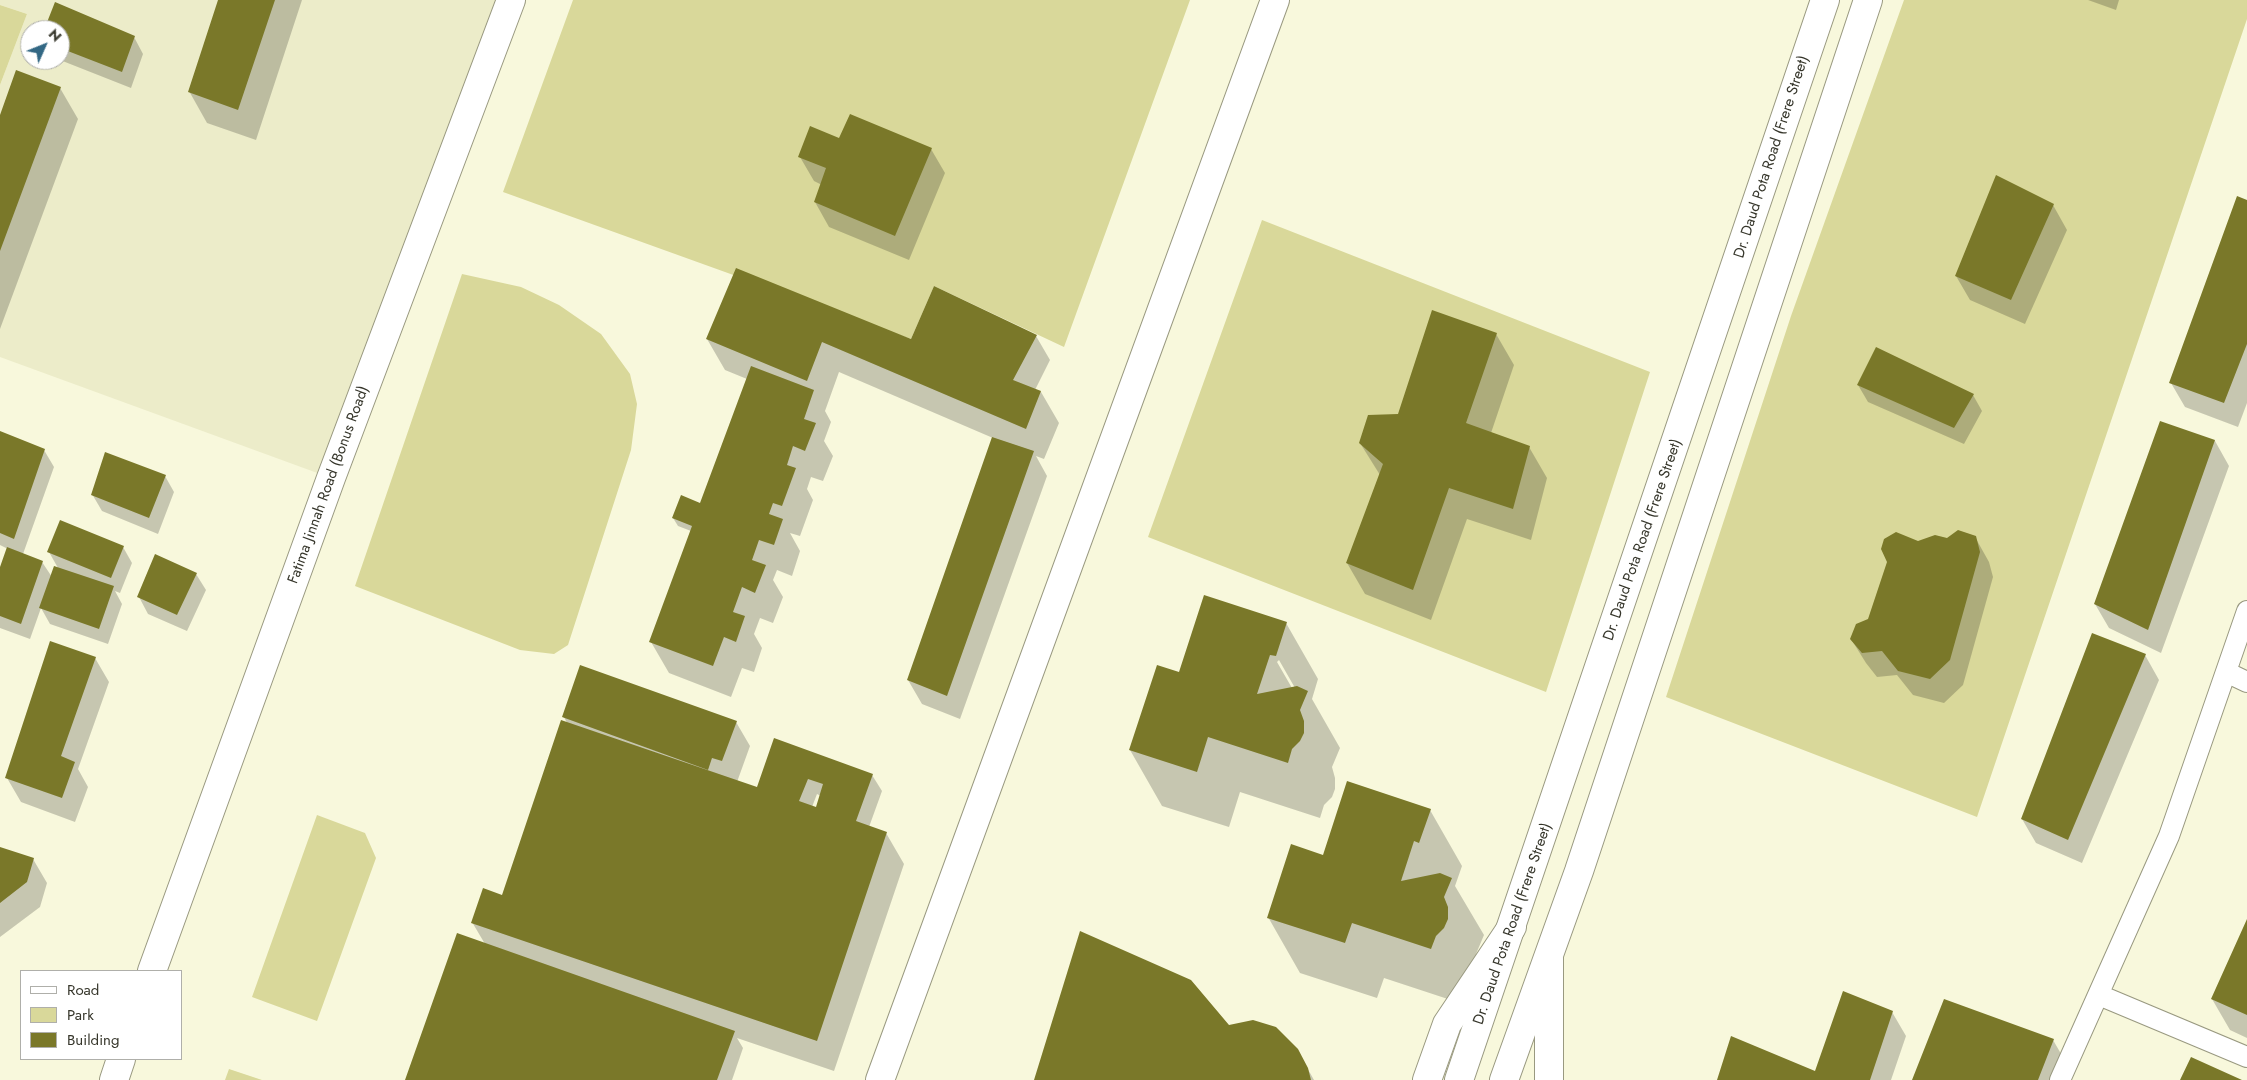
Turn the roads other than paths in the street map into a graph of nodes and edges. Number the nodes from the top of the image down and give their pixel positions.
1 (511, 0) edge
2 (1275, 0) edge
3 (1824, 0) edge
4 (1868, 0) edge
5 (2247, 611) edge
6 (2226, 672) junction
7 (2247, 682) edge
8 (1512, 927) junction
9 (1548, 958) junction
10 (152, 970) edge
11 (2099, 995) junction
12 (2247, 1057) edge
13 (121, 1060) edge
14 (114, 1080) edge
15 (880, 1080) edge
16 (1427, 1080) edge
17 (1459, 1080) edge
18 (1504, 1080) edge
19 (1549, 1080) edge
20 (2060, 1080) edge

1 - 10 main road, Fatima Jinnah Road (Bonus Road)
2 - 15 main road
3 - 8 main road, Dr. Daud Pota Road (Frere Street)
4 - 9 main road
5 - 6 lane
6 - 7 lane
6 - 11 lane
8 - 16 main road
8 - 17 main road, Dr. Daud Pota Road (Frere Street)
9 - 18 main road
9 - 19 main road
11 - 12 lane
11 - 20 lane
13 - 14 main road

